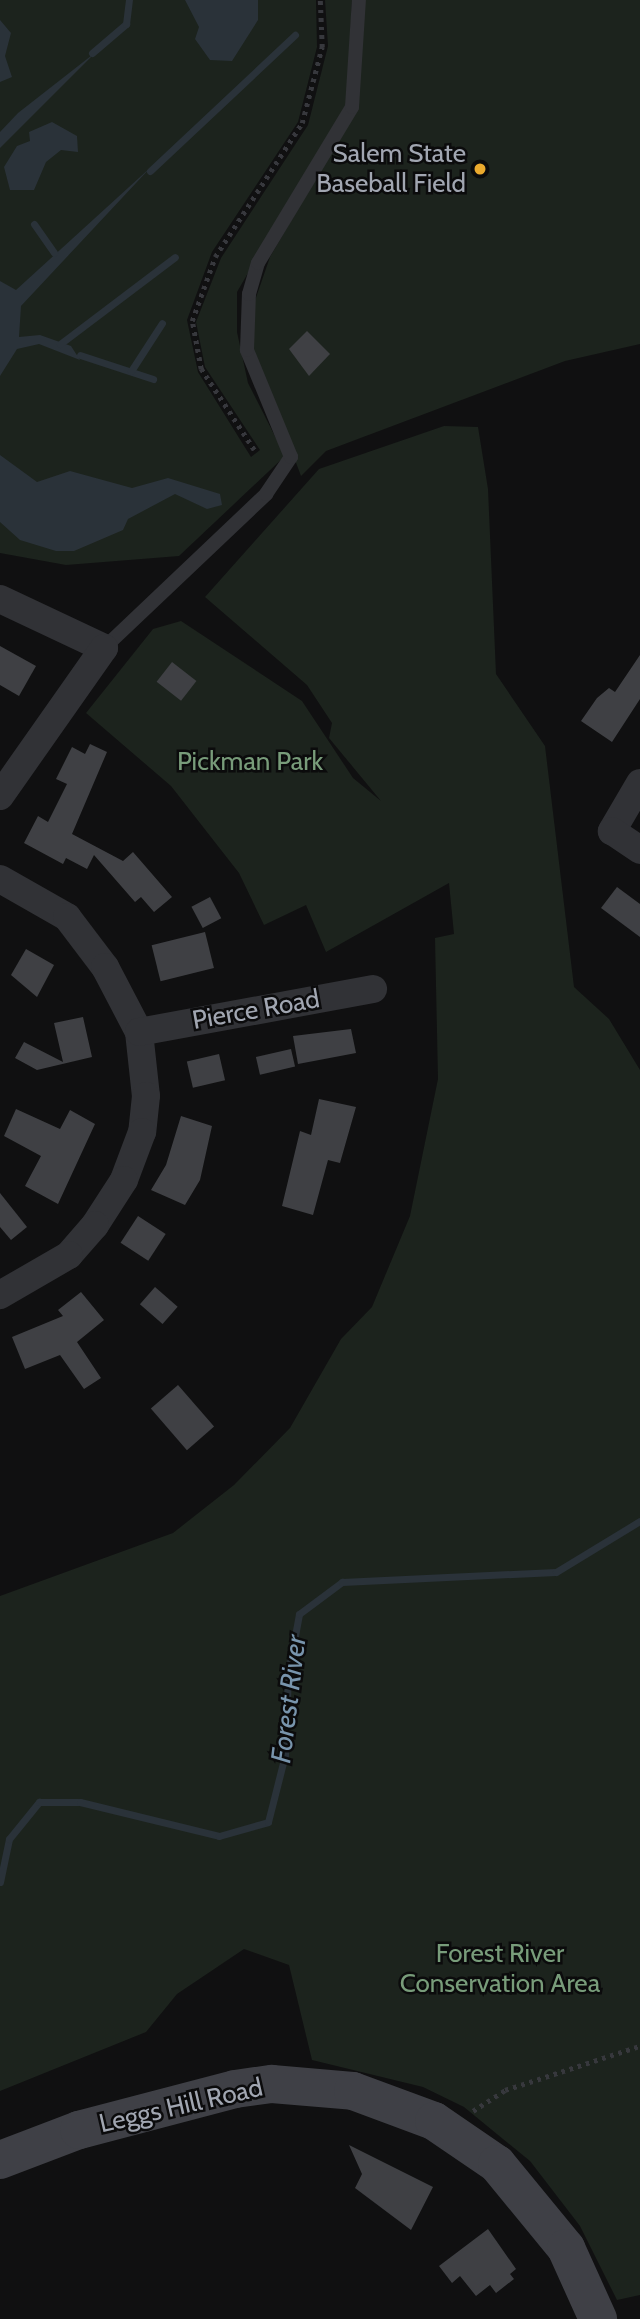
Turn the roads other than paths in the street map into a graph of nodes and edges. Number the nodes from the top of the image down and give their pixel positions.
1 (359, 0) edge
2 (0, 599) edge
3 (104, 648) junction
4 (640, 783) edge
5 (0, 796) edge
6 (640, 850) edge
7 (0, 879) edge
8 (373, 989) dead end
9 (139, 1032) junction
10 (0, 1295) edge
11 (0, 2160) edge
12 (598, 2319) edge

1 - 3 lane
2 - 3 street
3 - 5 street
4 - 6 street
7 - 9 street
8 - 9 street, Pierce Road
9 - 10 street
11 - 12 street, Leggs Hill Road

